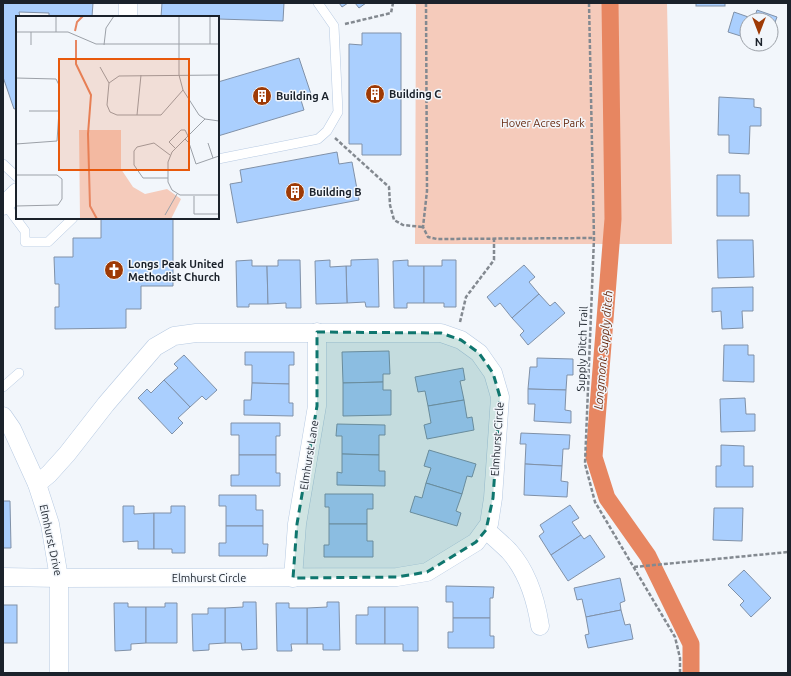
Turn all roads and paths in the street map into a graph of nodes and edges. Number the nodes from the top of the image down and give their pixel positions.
1 (128, 3) edge
2 (318, 3) edge
3 (392, 3) edge
4 (426, 3) edge
5 (589, 3) edge
6 (128, 16) edge
7 (334, 26) junction
8 (328, 132) junction
9 (219, 159) edge
10 (3, 164) edge
11 (16, 176) edge
12 (8, 201) edge
13 (16, 215) edge
14 (18, 219) edge
15 (72, 219) edge
16 (423, 227) junction
17 (594, 238) junction
18 (494, 239) junction
19 (317, 332) junction
20 (456, 338) junction
21 (19, 374) dead end
22 (3, 387) edge
23 (3, 416) edge
24 (37, 484) junction
25 (486, 530) junction
26 (788, 552) edge
27 (634, 568) junction
28 (3, 577) edge
29 (59, 578) junction
30 (293, 578) junction
31 (540, 626) dead end
32 (59, 673) edge
33 (680, 673) edge

1 - 6 street
2 - 7 lane
3 - 7 path
4 - 16 path
5 - 17 path, Supply Ditch Trail
7 - 8 lane
8 - 9 lane
8 - 16 path
10 - 11 lane
12 - 13 lane
14 - 15 lane
16 - 18 path
17 - 18 path
17 - 27 path, Supply Ditch Trail
18 - 20 path
19 - 20 street, Elmhurst Circle
19 - 24 street, Elmhurst Circle
19 - 30 street, Elmhurst Lane
20 - 25 street, Elmhurst Circle
21 - 22 lane
23 - 24 street, Elmhurst Drive
24 - 29 street, Elmhurst Drive
25 - 30 street, Elmhurst Circle
25 - 31 street
26 - 27 path
27 - 33 path, Supply Ditch Trail
28 - 29 street, Elmhurst Circle
29 - 30 street, Elmhurst Circle
29 - 32 street, Elmhurst Drive

